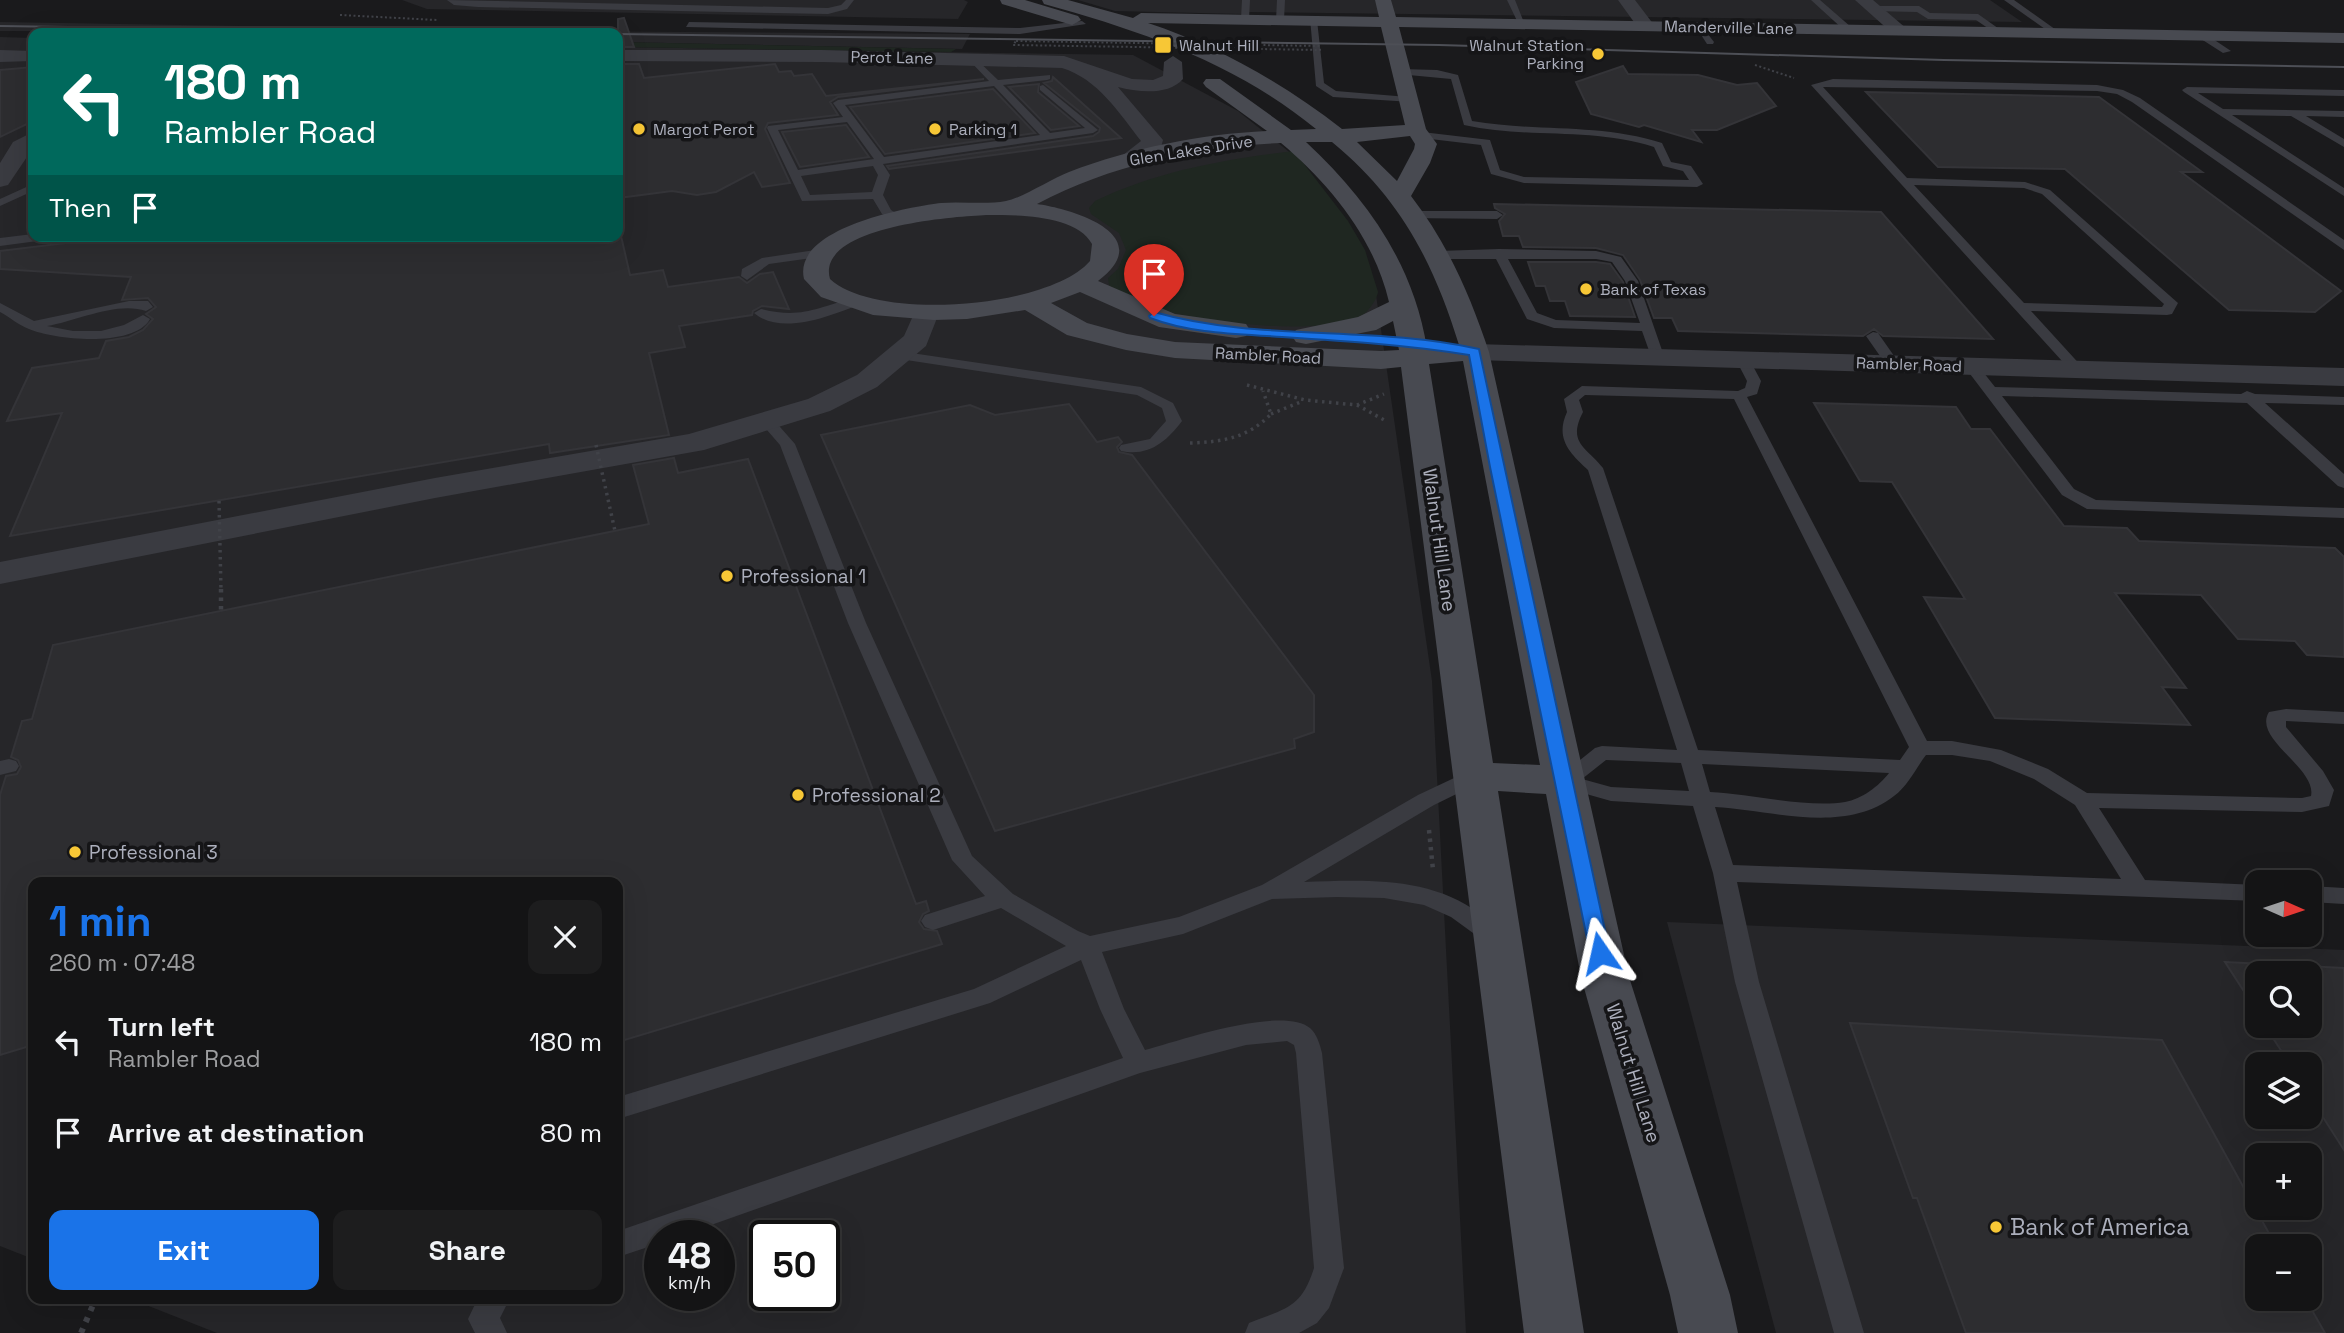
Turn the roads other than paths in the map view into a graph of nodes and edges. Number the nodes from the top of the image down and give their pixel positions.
1 (451, 0) edge
2 (833, 0) edge
3 (850, 0) edge
4 (1009, 0) edge
5 (1246, 0) edge
6 (1281, 0) edge
7 (1383, 0) edge
8 (1511, 0) edge
9 (1626, 0) edge
10 (1815, 0) edge
11 (2008, 0) edge
12 (1043, 4) edge
13 (1868, 4) edge
14 (1114, 18) junction
15 (1217, 19) junction
16 (1245, 19) junction
17 (1280, 20) junction
18 (1313, 20) junction
19 (1387, 21) junction
20 (1522, 23) junction
21 (1082, 24) junction
22 (688, 25) dead end
23 (1645, 25) junction
24 (1697, 26) junction
25 (1848, 29) junction
26 (1898, 30) junction
27 (1998, 31) junction
28 (2055, 32) junction
29 (2201, 35) junction
30 (2344, 38) edge
31 (1177, 40) junction
32 (1710, 42) dead end
33 (1126, 43) road end
34 (2226, 51) dead end
35 (0, 56) edge
36 (28, 56) edge
37 (623, 56) edge
38 (973, 59) junction
39 (1401, 72) junction
40 (1091, 73) junction
41 (996, 83) junction
42 (2344, 93) edge
43 (1408, 100) junction
44 (2221, 112) junction
45 (2293, 113) junction
46 (2344, 114) edge
47 (1261, 115) junction
48 (849, 119) junction
49 (1468, 123) junction
50 (1140, 125) junction
51 (1419, 132) junction
52 (1047, 136) junction
53 (1339, 138) junction
54 (1472, 139) junction
55 (28, 142) edge
56 (1294, 142) junction
57 (1213, 143) junction
58 (2344, 144) edge
59 (1129, 159) junction
60 (880, 160) junction
61 (793, 174) junction
62 (0, 181) edge
63 (1905, 181) junction
64 (28, 184) edge
65 (28, 188) edge
66 (2344, 193) edge
67 (877, 195) junction
68 (0, 203) edge
69 (1084, 204) junction
70 (1405, 206) junction
71 (1011, 208) junction
72 (1497, 215) dead end
73 (898, 218) junction
74 (28, 238) edge
75 (0, 242) edge
76 (2344, 246) edge
77 (822, 253) junction
78 (1499, 253) junction
79 (1438, 255) junction
80 (747, 276) dead end
81 (1080, 283) junction
82 (1028, 301) junction
83 (853, 302) junction
84 (1403, 306) junction
85 (0, 307) edge
86 (2020, 307) junction
87 (761, 313) dead end
88 (926, 313) junction
89 (1645, 327) junction
90 (39, 328) junction
91 (1306, 336) junction
92 (1873, 336) dead end
93 (1413, 350) junction
94 (1475, 352) junction
95 (898, 355) junction
96 (1657, 356) junction
97 (1742, 358) junction
98 (1892, 363) junction
99 (1971, 366) junction
100 (2077, 369) junction
101 (2223, 373) junction
102 (2344, 377) edge
103 (1990, 391) junction
104 (1739, 395) junction
105 (2251, 399) junction
106 (2344, 401) edge
107 (768, 422) junction
108 (1127, 448) dead end
109 (2344, 483) edge
110 (2344, 513) edge
111 (0, 573) edge
112 (2344, 718) edge
113 (1920, 748) junction
114 (1689, 756) junction
115 (1908, 767) junction
116 (1476, 776) junction
117 (1565, 781) junction
118 (1701, 797) junction
119 (2083, 800) junction
120 (1724, 873) junction
121 (2138, 888) junction
122 (1270, 891) junction
123 (2245, 892) edge
124 (2322, 895) edge
125 (2344, 896) edge
126 (1003, 900) junction
127 (933, 922) dead end
128 (1498, 939) junction
129 (1088, 946) junction
130 (1138, 1063) junction
131 (623, 1106) edge
132 (623, 1242) edge
133 (492, 1304) edge
134 (492, 1333) edge
135 (1260, 1333) edge
136 (1554, 1333) edge
137 (1707, 1333) edge
138 (1849, 1333) edge

1 - 3 lane
2 - 3 lane
4 - 12 street, Walnut Hill Lane
5 - 16 lane
6 - 17 lane
7 - 19 street
8 - 20 lane
9 - 23 street
10 - 25 lane
11 - 28 lane
12 - 14 street, Walnut Hill Lane
12 - 21 street, Walnut Hill Lane
13 - 26 street
13 - 27 lane
14 - 15 street, Manderville Lane
14 - 31 street, Walnut Hill Lane
15 - 16 street, Manderville Lane
15 - 31 street
16 - 17 street, Manderville Lane
17 - 18 street, Manderville Lane
18 - 19 street, Manderville Lane
18 - 43 lane
19 - 20 street, Manderville Lane
19 - 39 street
20 - 23 street, Manderville Lane
21 - 22 lane
21 - 33 street, Walnut Hill Lane
23 - 24 street, Manderville Lane
24 - 25 street, Manderville Lane
24 - 32 lane
25 - 26 street, Manderville Lane
26 - 27 street, Manderville Lane
27 - 28 street, Manderville Lane
28 - 29 street, Manderville Lane
29 - 30 street, Manderville Lane
29 - 34 lane
31 - 53 street, Walnut Hill Lane
35 - 36 street
37 - 38 street, Perot Lane
38 - 40 street, Perot Lane
38 - 41 lane
39 - 43 street
39 - 49 lane
40 - 47 street, Walnut Hill Lane
40 - 50 street, Perot Lane
41 - 48 lane
41 - 52 lane
41 - 52 lane
42 - 44 lane
43 - 51 street
44 - 45 lane
44 - 66 lane
45 - 46 lane
45 - 58 lane
47 - 56 street, Walnut Hill Lane
47 - 57 street
48 - 60 lane
48 - 61 lane
49 - 54 lane
49 - 54 lane
50 - 57 street
50 - 59 street
51 - 53 street, Glen Lakes Drive
51 - 54 lane
51 - 70 street
52 - 60 lane
53 - 56 street, Glen Lakes Drive
53 - 70 street, Walnut Hill Lane
55 - 62 street
56 - 57 street, Glen Lakes Drive
56 - 69 street, Glen Lakes Drive
56 - 84 street, Walnut Hill Lane
57 - 59 street, Glen Lakes Drive
59 - 71 street, Glen Lakes Drive
60 - 61 lane
60 - 67 lane
61 - 67 lane
62 - 64 lane
63 - 76 lane
63 - 86 lane
63 - 86 lane
65 - 68 lane
67 - 73 lane
69 - 71 street
69 - 81 street
70 - 72 lane
70 - 79 street, Walnut Hill Lane
71 - 73 street
73 - 77 street
74 - 75 lane
77 - 80 lane
77 - 83 street
78 - 79 lane
78 - 89 lane
78 - 89 lane
79 - 94 street, Walnut Hill Lane
81 - 82 street
81 - 91 street, Rambler Road
82 - 88 street
82 - 93 street, Rambler Road
83 - 87 lane
83 - 88 street
84 - 91 street
84 - 93 street, Walnut Hill Lane
85 - 90 lane
86 - 100 lane
88 - 95 street
89 - 96 lane
90 - 90 lane
91 - 93 street, Rambler Road
92 - 98 lane
93 - 94 street, Rambler Road
93 - 116 street, Walnut Hill Lane
94 - 96 street, Rambler Road
94 - 117 street, Walnut Hill Lane
95 - 107 street
95 - 108 lane
96 - 97 street, Rambler Road
97 - 98 street, Rambler Road
97 - 104 lane
98 - 99 street, Rambler Road
99 - 100 street, Rambler Road
99 - 103 lane
100 - 101 street, Rambler Road
101 - 102 street, Rambler Road
101 - 105 lane
103 - 105 lane
103 - 110 lane
104 - 113 lane
104 - 114 lane
105 - 106 lane
105 - 109 lane
107 - 111 street
107 - 126 lane
112 - 119 lane
113 - 115 lane
113 - 119 lane
114 - 115 lane
114 - 117 lane
114 - 118 lane
115 - 118 lane
116 - 117 street
116 - 122 lane
116 - 128 street, Walnut Hill Lane
117 - 118 lane
117 - 137 street, Walnut Hill Lane
118 - 120 lane
119 - 121 lane
120 - 121 lane
120 - 138 lane
121 - 123 lane
122 - 128 lane
122 - 129 lane
124 - 125 lane
126 - 127 lane
126 - 129 lane
128 - 136 street, Walnut Hill Lane
129 - 130 lane
129 - 131 lane
130 - 132 lane
130 - 135 lane
133 - 134 lane

